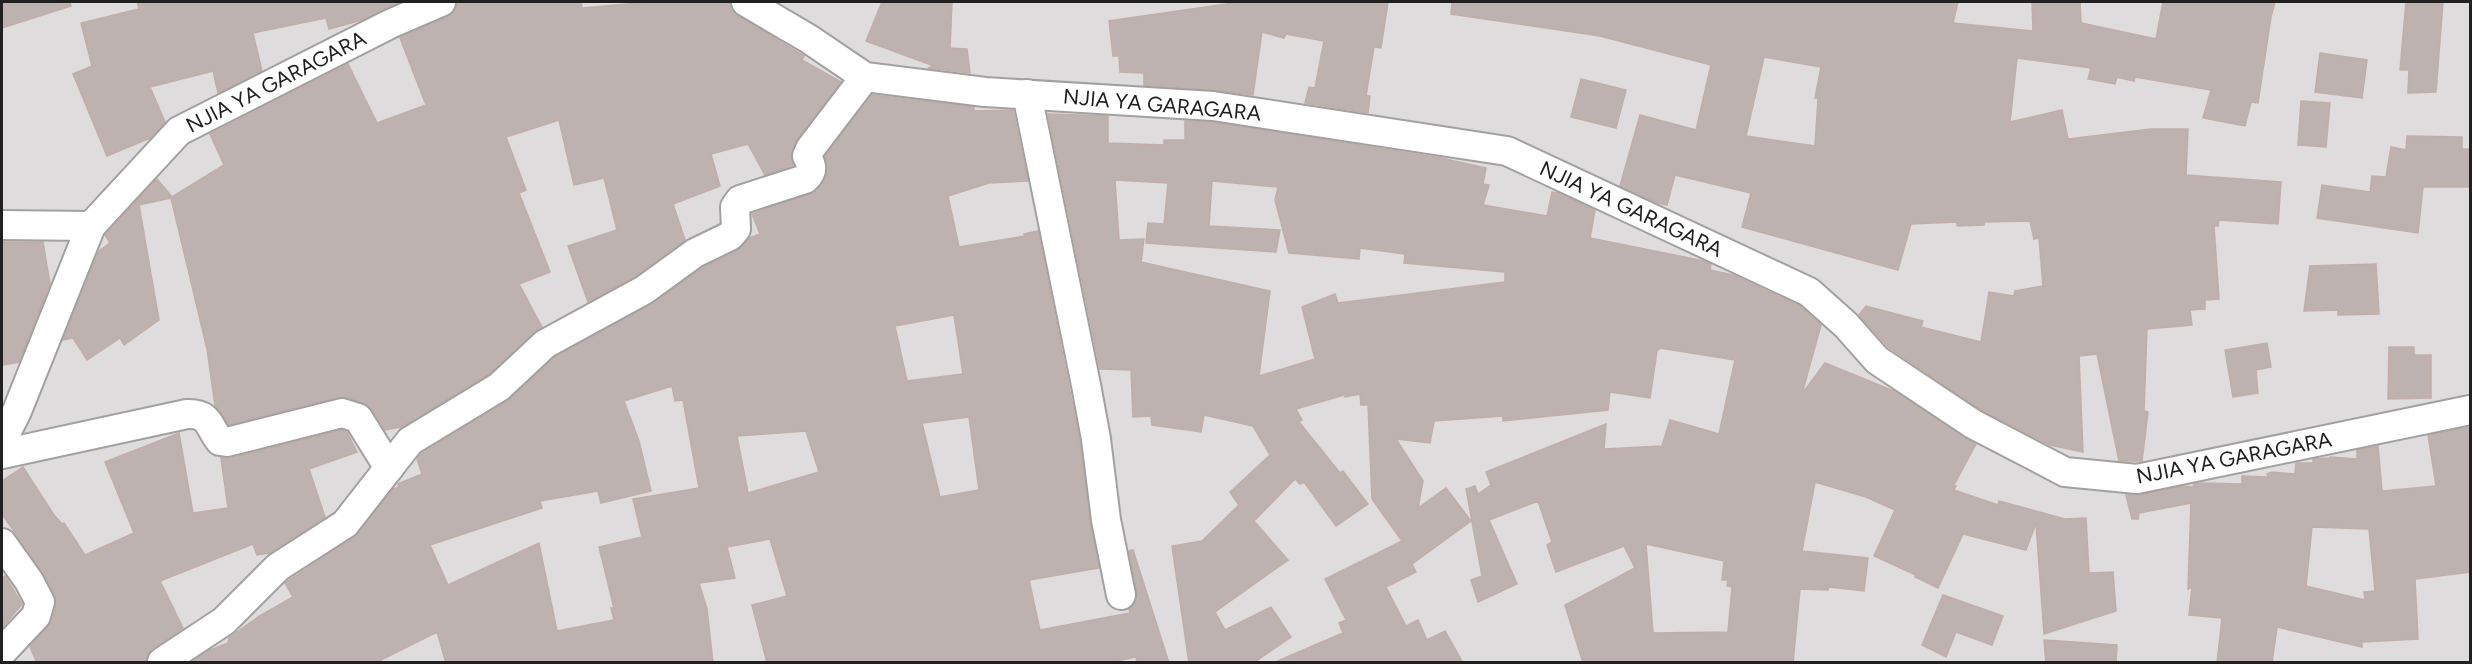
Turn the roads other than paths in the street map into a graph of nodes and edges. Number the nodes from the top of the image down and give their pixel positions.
1 (441, 2) edge
2 (746, 2) edge
3 (865, 77) junction
4 (1027, 94) junction
5 (2, 225) edge
6 (91, 226) junction
7 (2470, 410) edge
8 (2, 441) edge
9 (2, 454) edge
10 (389, 468) junction
11 (2, 543) edge
12 (1121, 595) dead end
13 (2, 652) edge
14 (162, 663) edge

1 - 6 street, NJIA YA GARAGARA
2 - 3 street, NJIA YA GARAGARA
3 - 4 street, NJIA YA GARAGARA
3 - 10 street
4 - 7 street, NJIA YA GARAGARA
4 - 12 street
5 - 6 street
6 - 8 street, NJIA YA GARAGARA
9 - 10 street
10 - 14 street
11 - 13 street

